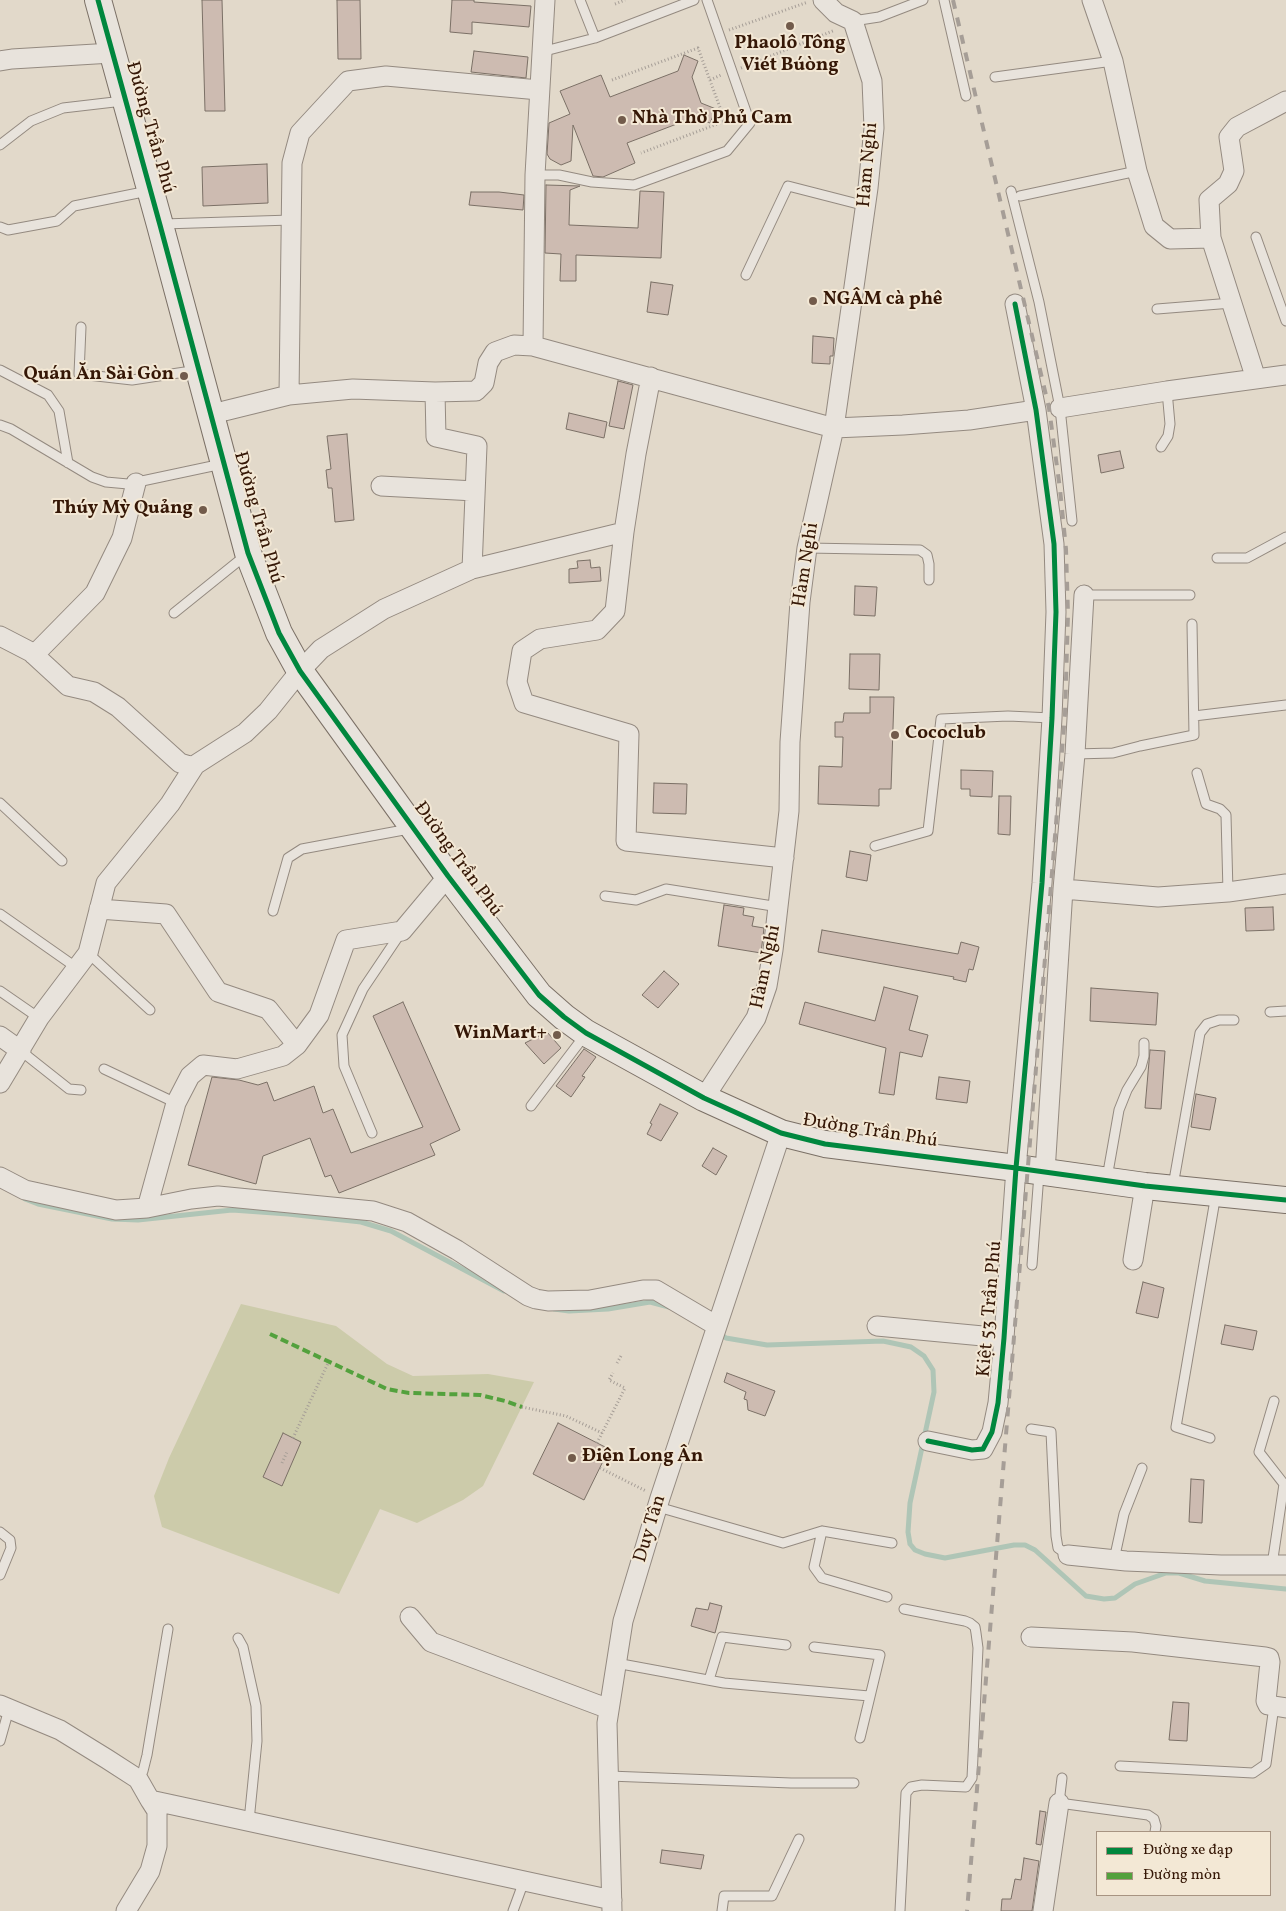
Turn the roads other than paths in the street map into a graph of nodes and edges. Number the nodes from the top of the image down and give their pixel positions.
1 (98, 0) edge
2 (545, 0) edge
3 (580, 0) edge
4 (694, 0) edge
5 (707, 0) edge
6 (823, 0) edge
7 (922, 0) edge
8 (944, 0) edge
9 (1092, 0) edge
10 (853, 21) junction
11 (595, 38) junction
12 (541, 52) junction
13 (112, 53) junction
14 (0, 61) edge
15 (1112, 61) junction
16 (995, 77) dead end
17 (539, 90) junction
18 (966, 96) dead end
19 (126, 101) junction
20 (1286, 101) edge
21 (0, 145) edge
22 (1137, 171) junction
23 (535, 175) junction
24 (150, 191) junction
25 (1011, 191) dead end
26 (1020, 196) dead end
27 (866, 206) junction
28 (291, 220) junction
29 (160, 224) junction
30 (0, 227) edge
31 (1211, 238) junction
32 (1256, 238) dead end
33 (746, 275) dead end
34 (1232, 303) junction
35 (1015, 304) dead end
36 (1157, 309) dead end
37 (1286, 321) edge
38 (82, 327) dead end
39 (533, 346) junction
40 (0, 370) edge
41 (199, 370) junction
42 (1286, 375) edge
43 (651, 377) junction
44 (1256, 379) junction
45 (1167, 390) junction
46 (435, 392) junction
47 (289, 395) junction
48 (1060, 408) junction
49 (1036, 410) junction
50 (212, 414) junction
51 (0, 425) edge
52 (834, 428) junction
53 (1161, 447) dead end
54 (68, 463) junction
55 (224, 463) junction
56 (136, 483) junction
57 (381, 486) dead end
58 (475, 491) junction
59 (1072, 521) dead end
60 (624, 532) junction
61 (1286, 537) edge
62 (807, 548) junction
63 (248, 554) junction
64 (1217, 558) dead end
65 (472, 568) junction
66 (929, 580) dead end
67 (1084, 595) joint
68 (1190, 596) dead end
69 (174, 613) dead end
70 (1192, 624) dead end
71 (0, 636) edge
72 (34, 655) junction
73 (300, 671) junction
74 (1286, 708) edge
75 (1194, 716) junction
76 (1052, 718) junction
77 (1075, 754) junction
78 (195, 764) junction
79 (1197, 772) dead end
80 (0, 803) edge
81 (414, 828) junction
82 (875, 846) dead end
83 (784, 858) junction
84 (62, 861) dead end
85 (448, 876) junction
86 (1286, 884) edge
87 (1063, 889) junction
88 (1228, 892) junction
89 (605, 896) dead end
90 (779, 907) junction
91 (99, 909) junction
92 (273, 911) dead end
93 (0, 914) edge
94 (402, 931) junction
95 (88, 953) junction
96 (77, 968) junction
97 (0, 991) edge
98 (150, 1010) dead end
99 (1270, 1012) dead end
100 (1286, 1012) edge
101 (40, 1018) junction
102 (1234, 1020) dead end
103 (586, 1033) junction
104 (0, 1036) edge
105 (1144, 1043) dead end
106 (296, 1045) junction
107 (21, 1051) junction
108 (104, 1069) dead end
109 (0, 1083) edge
110 (80, 1090) dead end
111 (704, 1098) junction
112 (176, 1103) junction
113 (531, 1106) dead end
114 (372, 1133) dead end
115 (781, 1133) junction
116 (1034, 1170) junction
117 (0, 1177) edge
118 (1107, 1181) junction
119 (1145, 1186) junction
120 (1173, 1190) junction
121 (1216, 1194) junction
122 (1286, 1200) edge
123 (147, 1208) junction
124 (1132, 1260) dead end
125 (1032, 1265) dead end
126 (877, 1326) dead end
127 (715, 1330) junction
128 (1004, 1338) junction
129 (1274, 1401) dead end
130 (1031, 1429) dead end
131 (1210, 1438) dead end
132 (928, 1441) dead end
133 (1142, 1468) dead end
134 (659, 1503) junction
135 (822, 1531) junction
136 (0, 1532) edge
137 (892, 1543) dead end
138 (1068, 1555) joint
139 (1114, 1560) junction
140 (1279, 1565) edge
141 (0, 1575) edge
142 (887, 1597) dead end
143 (904, 1609) dead end
144 (410, 1617) dead end
145 (168, 1628) dead end
146 (1031, 1637) dead end
147 (238, 1638) dead end
148 (786, 1645) dead end
149 (814, 1647) dead end
150 (616, 1663) junction
151 (709, 1680) junction
152 (869, 1696) junction
153 (5, 1707) edge
154 (1280, 1707) edge
155 (609, 1709) junction
156 (860, 1738) dead end
157 (0, 1741) edge
158 (1120, 1766) dead end
159 (609, 1776) junction
160 (1062, 1778) dead end
161 (138, 1779) junction
162 (854, 1783) dead end
163 (150, 1800) junction
164 (1059, 1803) junction
165 (249, 1821) junction
166 (1155, 1831) edge
167 (798, 1839) dead end
168 (524, 1881) junction
169 (612, 1905) edge
170 (126, 1911) edge
171 (513, 1911) edge
172 (722, 1911) edge
173 (900, 1911) edge
174 (1043, 1911) edge

1 - 13 street, Đường Trần Phú
2 - 12 street
3 - 11 lane
4 - 11 lane
5 - 23 lane
6 - 10 street
7 - 10 lane
8 - 18 lane
9 - 15 street
10 - 27 street, Hàm Nghi
11 - 12 lane
12 - 17 street
13 - 14 street
13 - 19 street, Đường Trần Phú
15 - 16 lane
15 - 22 street
17 - 23 street
17 - 28 street
19 - 21 lane
19 - 24 street, Đường Trần Phú
20 - 31 street
22 - 26 lane
22 - 31 street
23 - 39 street
24 - 29 street, Đường Trần Phú
24 - 30 lane
25 - 48 lane
27 - 33 lane
27 - 52 street, Hàm Nghi
28 - 29 lane
28 - 47 street
29 - 41 street, Đường Trần Phú
31 - 34 street
32 - 37 lane
34 - 36 lane
34 - 44 street
35 - 49 street
38 - 41 lane
39 - 43 street
39 - 46 street
40 - 54 lane
41 - 50 street, Đường Trần Phú
42 - 44 street
43 - 52 street
43 - 60 street
44 - 45 street
45 - 48 street
45 - 53 lane
46 - 47 street
46 - 58 street
47 - 50 street
48 - 59 lane
49 - 52 street
49 - 76 street
50 - 55 street, Đường Trần Phú
51 - 54 lane
52 - 62 street, Hàm Nghi
54 - 56 lane
55 - 56 lane
55 - 63 street, Đường Trần Phú
56 - 72 street
57 - 58 street
58 - 65 street
60 - 65 street
60 - 83 street
61 - 64 lane
62 - 66 lane
62 - 83 street, Hàm Nghi
63 - 69 lane
63 - 73 street, Đường Trần Phú
65 - 73 street
67 - 68 lane
67 - 77 street
70 - 75 lane
71 - 72 street
72 - 78 street
73 - 78 street
73 - 81 street, Đường Trần Phú
74 - 75 lane
75 - 77 lane
76 - 82 lane
76 - 116 street
77 - 87 street
78 - 91 street
79 - 88 lane
80 - 84 lane
81 - 85 street, Đường Trần Phú
81 - 92 lane
83 - 90 street, Hàm Nghi
85 - 94 street
85 - 103 street, Đường Trần Phú
86 - 88 street
87 - 88 street
87 - 116 street
89 - 90 lane
90 - 111 street, Hàm Nghi
91 - 95 street
91 - 106 street
93 - 96 lane
94 - 106 street
94 - 114 lane
95 - 96 street
95 - 98 lane
96 - 101 street
97 - 101 lane
99 - 100 lane
101 - 107 street
102 - 120 lane
103 - 111 street, Đường Trần Phú
103 - 113 lane
104 - 107 street
105 - 118 lane
106 - 112 street
107 - 109 street
107 - 110 lane
108 - 112 lane
111 - 115 street, Đường Trần Phú
112 - 123 street
115 - 116 street, Đường Trần Phú
115 - 127 street, Duy Tân
116 - 118 street, Đường Trần Phú
116 - 125 lane
116 - 128 street, Kiệt 53 Trần Phú
117 - 123 street
118 - 119 street, Đường Trần Phú
119 - 120 street, Đường Trần Phú
119 - 124 street
120 - 121 street, Đường Trần Phú
121 - 122 street, Đường Trần Phú
121 - 131 lane
123 - 127 street
126 - 128 street
127 - 134 street, Duy Tân
128 - 132 street, Kiệt 53 Trần Phú
129 - 140 lane
130 - 138 lane
133 - 139 lane
134 - 135 lane
134 - 150 street, Duy Tân
135 - 137 lane
135 - 142 lane
136 - 141 lane
138 - 139 street
139 - 140 street
143 - 173 lane
144 - 155 street
145 - 161 lane
146 - 154 street
147 - 165 lane
148 - 151 lane
149 - 152 lane
150 - 151 lane
150 - 155 street, Duy Tân
151 - 152 lane
152 - 156 lane
153 - 157 lane
153 - 161 street
154 - 158 lane
155 - 159 street, Duy Tân
159 - 162 lane
159 - 169 street, Duy Tân
160 - 164 lane
161 - 163 street
163 - 165 street
163 - 170 street
164 - 166 lane
164 - 174 street
165 - 168 street
167 - 172 lane
168 - 169 street
168 - 171 lane

